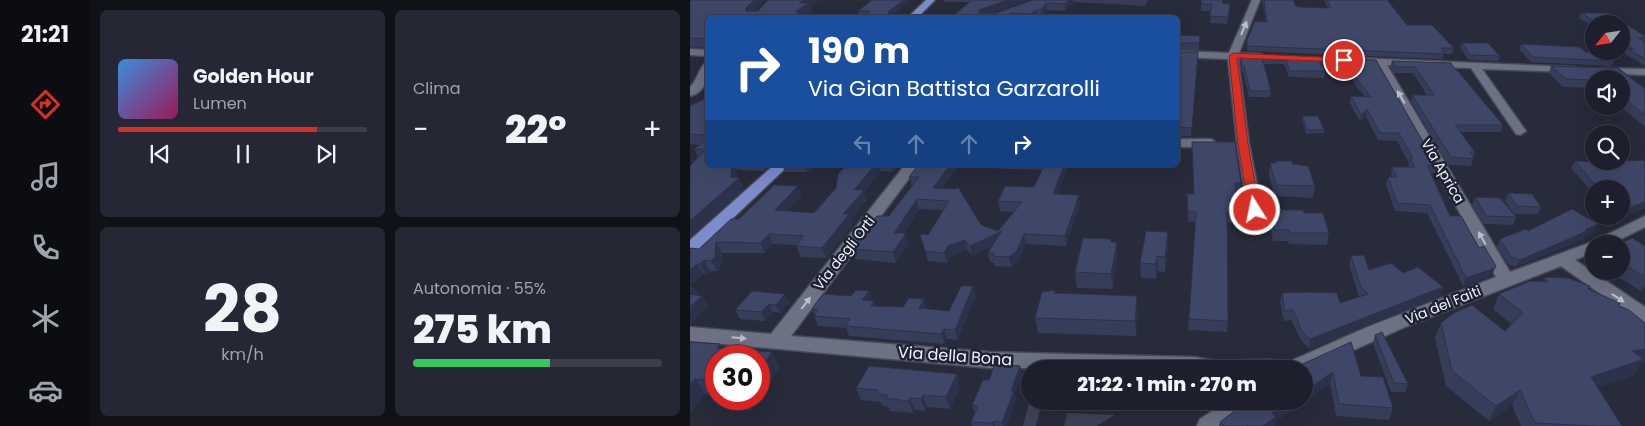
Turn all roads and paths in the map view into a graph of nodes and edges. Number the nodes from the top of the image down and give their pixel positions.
1 (931, 0) edge
2 (1256, 0) edge
3 (914, 15) edge
4 (690, 52) edge
5 (705, 52) edge
6 (1180, 54) edge
7 (1233, 56) junction
8 (1272, 57) edge
9 (1351, 60) edge
10 (1380, 62) junction
11 (1475, 66) junction
12 (705, 69) edge
13 (1645, 72) edge
14 (697, 81) edge
15 (690, 93) edge
16 (1520, 131) dead end
17 (1180, 143) edge
18 (1234, 143) junction
19 (780, 167) edge
20 (910, 167) edge
21 (1255, 210) dead end
22 (1645, 221) edge
23 (1616, 235) edge
24 (690, 249) edge
25 (1585, 250) edge
26 (1563, 260) junction
27 (1506, 280) junction
28 (1645, 316) edge
29 (690, 334) edge
30 (776, 341) junction
31 (1312, 360) edge
32 (1021, 361) edge
33 (1232, 410) edge
34 (1208, 426) edge

1 - 3 main road
7 -> 2 street
4 - 5 street
6 - 7 street
7 - 8 street
7 - 18 street
9 - 10 street
10 - 11 street
27 -> 10 street, Via Aprica
11 - 13 street
11 - 16 street
12 - 14 street
14 - 15 street
17 - 18 street
18 - 21 street
19 - 24 main road
30 -> 20 street, Via degli Orti
22 - 23 street
25 - 26 street, Via del Faiti
26 - 27 street, Via del Faiti
26 -> 28 street
27 - 31 street, Via del Faiti
29 -> 30 street, Via della Bona
30 - 32 street, Via della Bona
33 - 34 street

